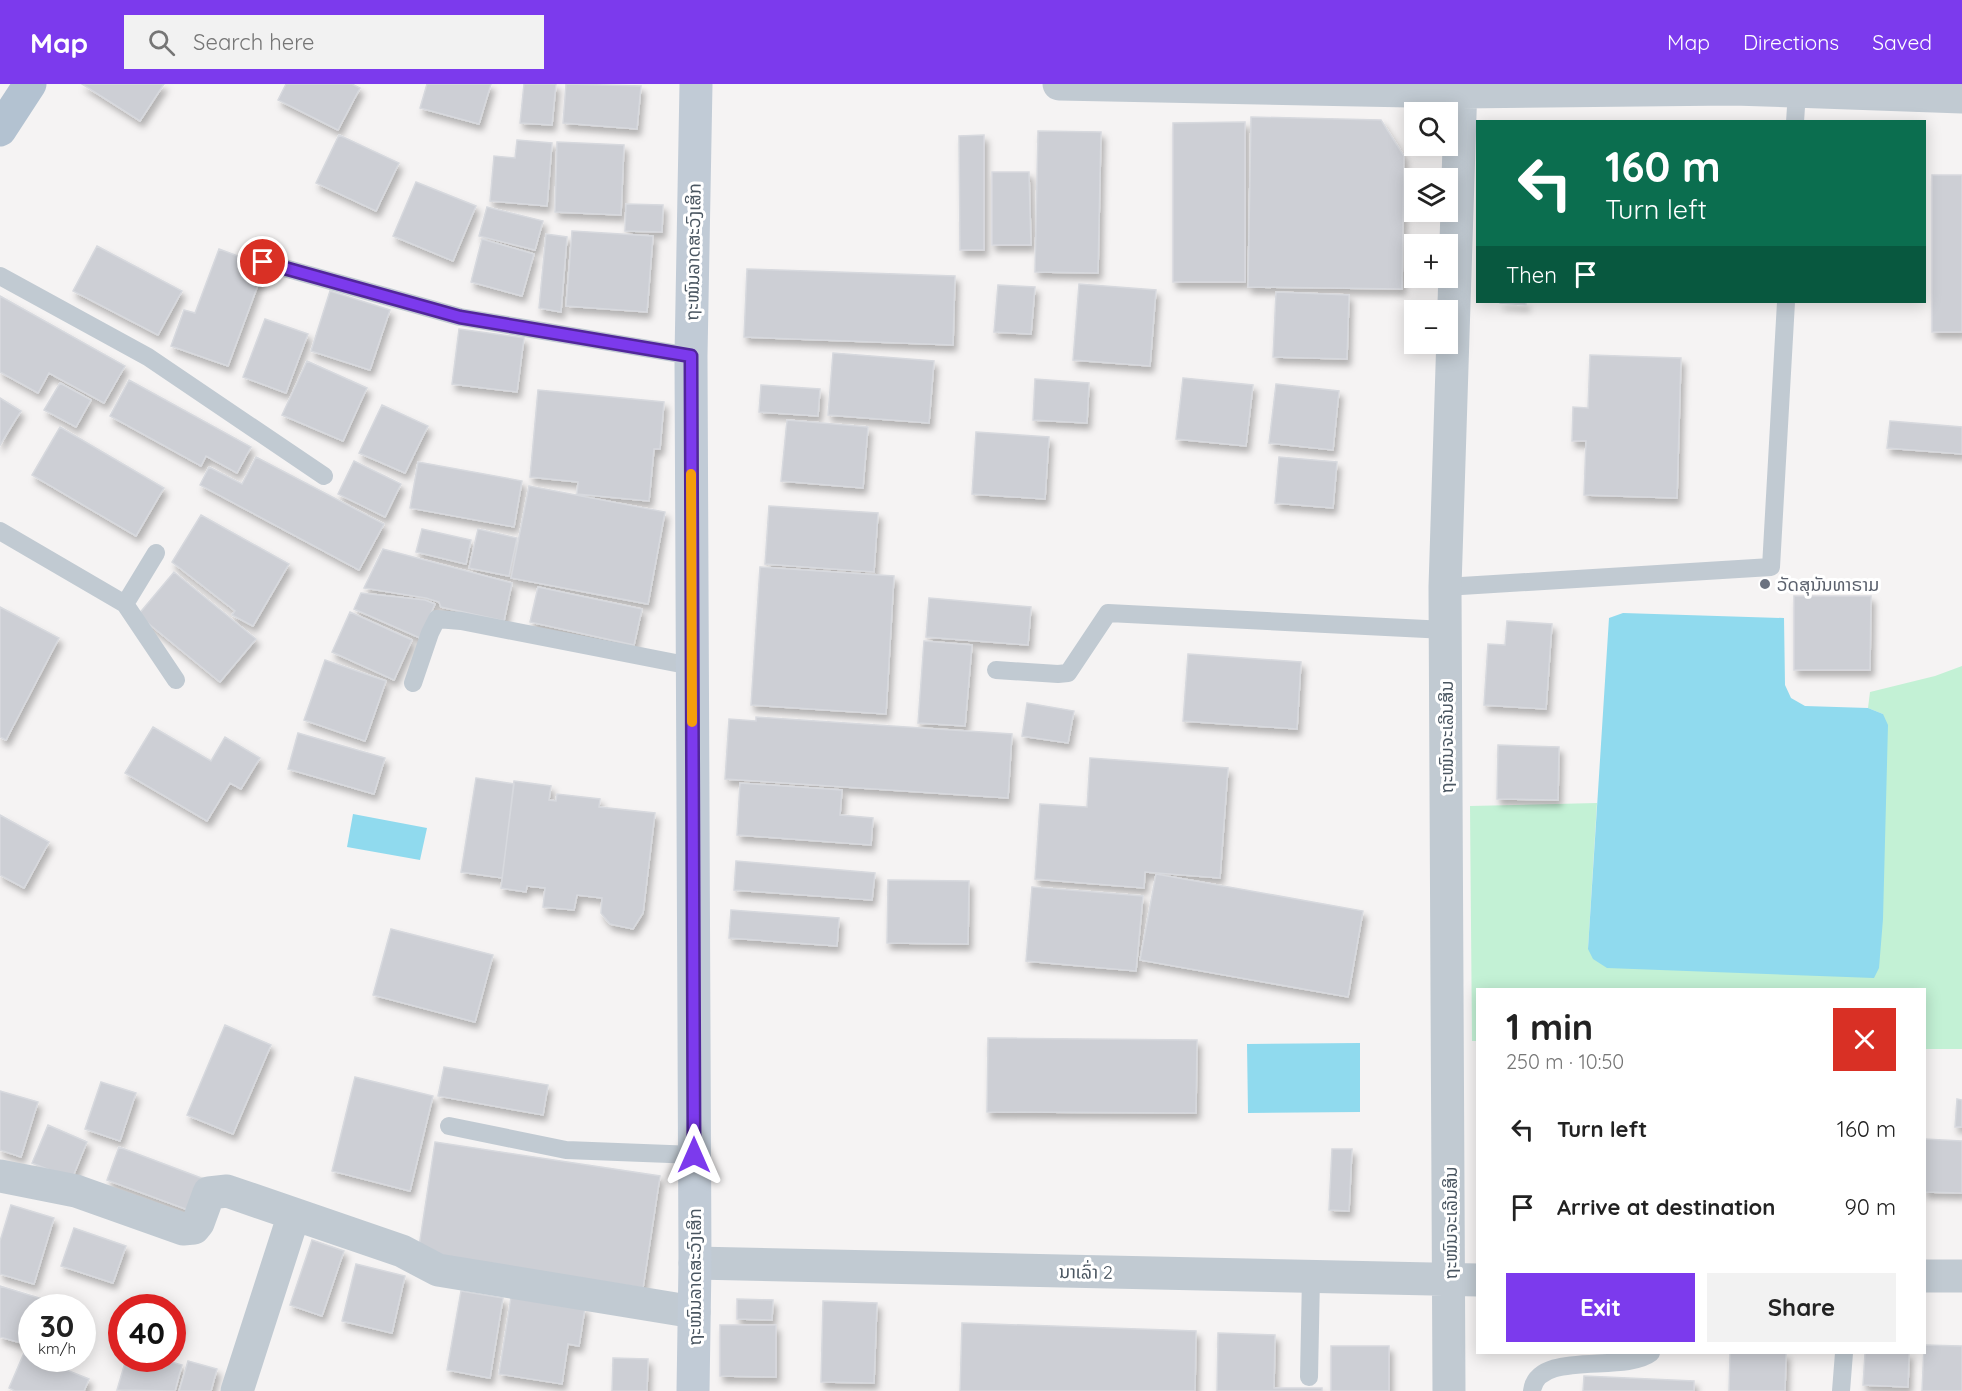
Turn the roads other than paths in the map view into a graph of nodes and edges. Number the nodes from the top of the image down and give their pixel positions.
1 (30, 84) edge
2 (696, 84) edge
3 (1059, 84) edge
4 (1735, 86) edge
5 (1461, 88) edge
6 (1929, 90) edge
7 (1962, 97) edge
8 (1796, 107) edge
9 (0, 130) edge
10 (263, 262) dead end
11 (0, 276) edge
12 (1786, 303) edge
13 (691, 356) junction
14 (324, 476) dead end
15 (0, 531) edge
16 (156, 553) dead end
17 (1445, 587) junction
18 (125, 604) junction
19 (1446, 630) junction
20 (691, 666) junction
21 (996, 670) dead end
22 (176, 680) dead end
23 (413, 683) dead end
24 (449, 1126) dead end
25 (694, 1155) junction
26 (0, 1176) edge
27 (294, 1214) junction
28 (695, 1263) junction
29 (1926, 1276) edge
30 (1962, 1276) edge
31 (1311, 1277) junction
32 (1464, 1280) edge
33 (694, 1312) junction
34 (1650, 1354) edge
35 (1844, 1354) edge
36 (1309, 1377) dead end
37 (237, 1391) edge
38 (693, 1391) edge
39 (1449, 1391) edge
40 (1532, 1391) edge
41 (1840, 1391) edge

1 - 9 main road
2 - 13 street, ຖະໜົນລາດສະວົງເສິກ
3 - 5 street
4 - 5 street
4 - 8 street
5 - 17 street, ຖະໜົນຈະເລີນສິນ
6 - 7 street
6 - 8 street
10 - 13 lane
11 - 14 lane
12 - 17 lane
13 - 20 street, ຖະໜົນລາດສະວົງເສິກ
15 - 18 lane
16 - 18 lane
17 - 19 street, ຖະໜົນຈະເລີນສິນ
18 - 22 lane
19 - 21 lane
19 - 32 street, ຖະໜົນຈະເລີນສິນ
20 - 23 lane
20 - 25 street, ຖະໜົນລາດສະວົງເສິກ
24 - 25 lane
25 - 28 street, ຖະໜົນລາດສະວົງເສິກ
26 - 27 street
27 - 33 street
27 - 37 street
28 - 31 street, ນາເລົ່າ 2
28 - 33 street, ຖະໜົນລາດສະວົງເສິກ
29 - 30 street
31 - 32 street, ນາເລົ່າ 2
31 - 36 lane
32 - 39 street, ຖະໜົນຈະເລີນສິນ
33 - 38 street, ຖະໜົນລາດສະວົງເສິກ
34 - 40 lane
35 - 41 lane

